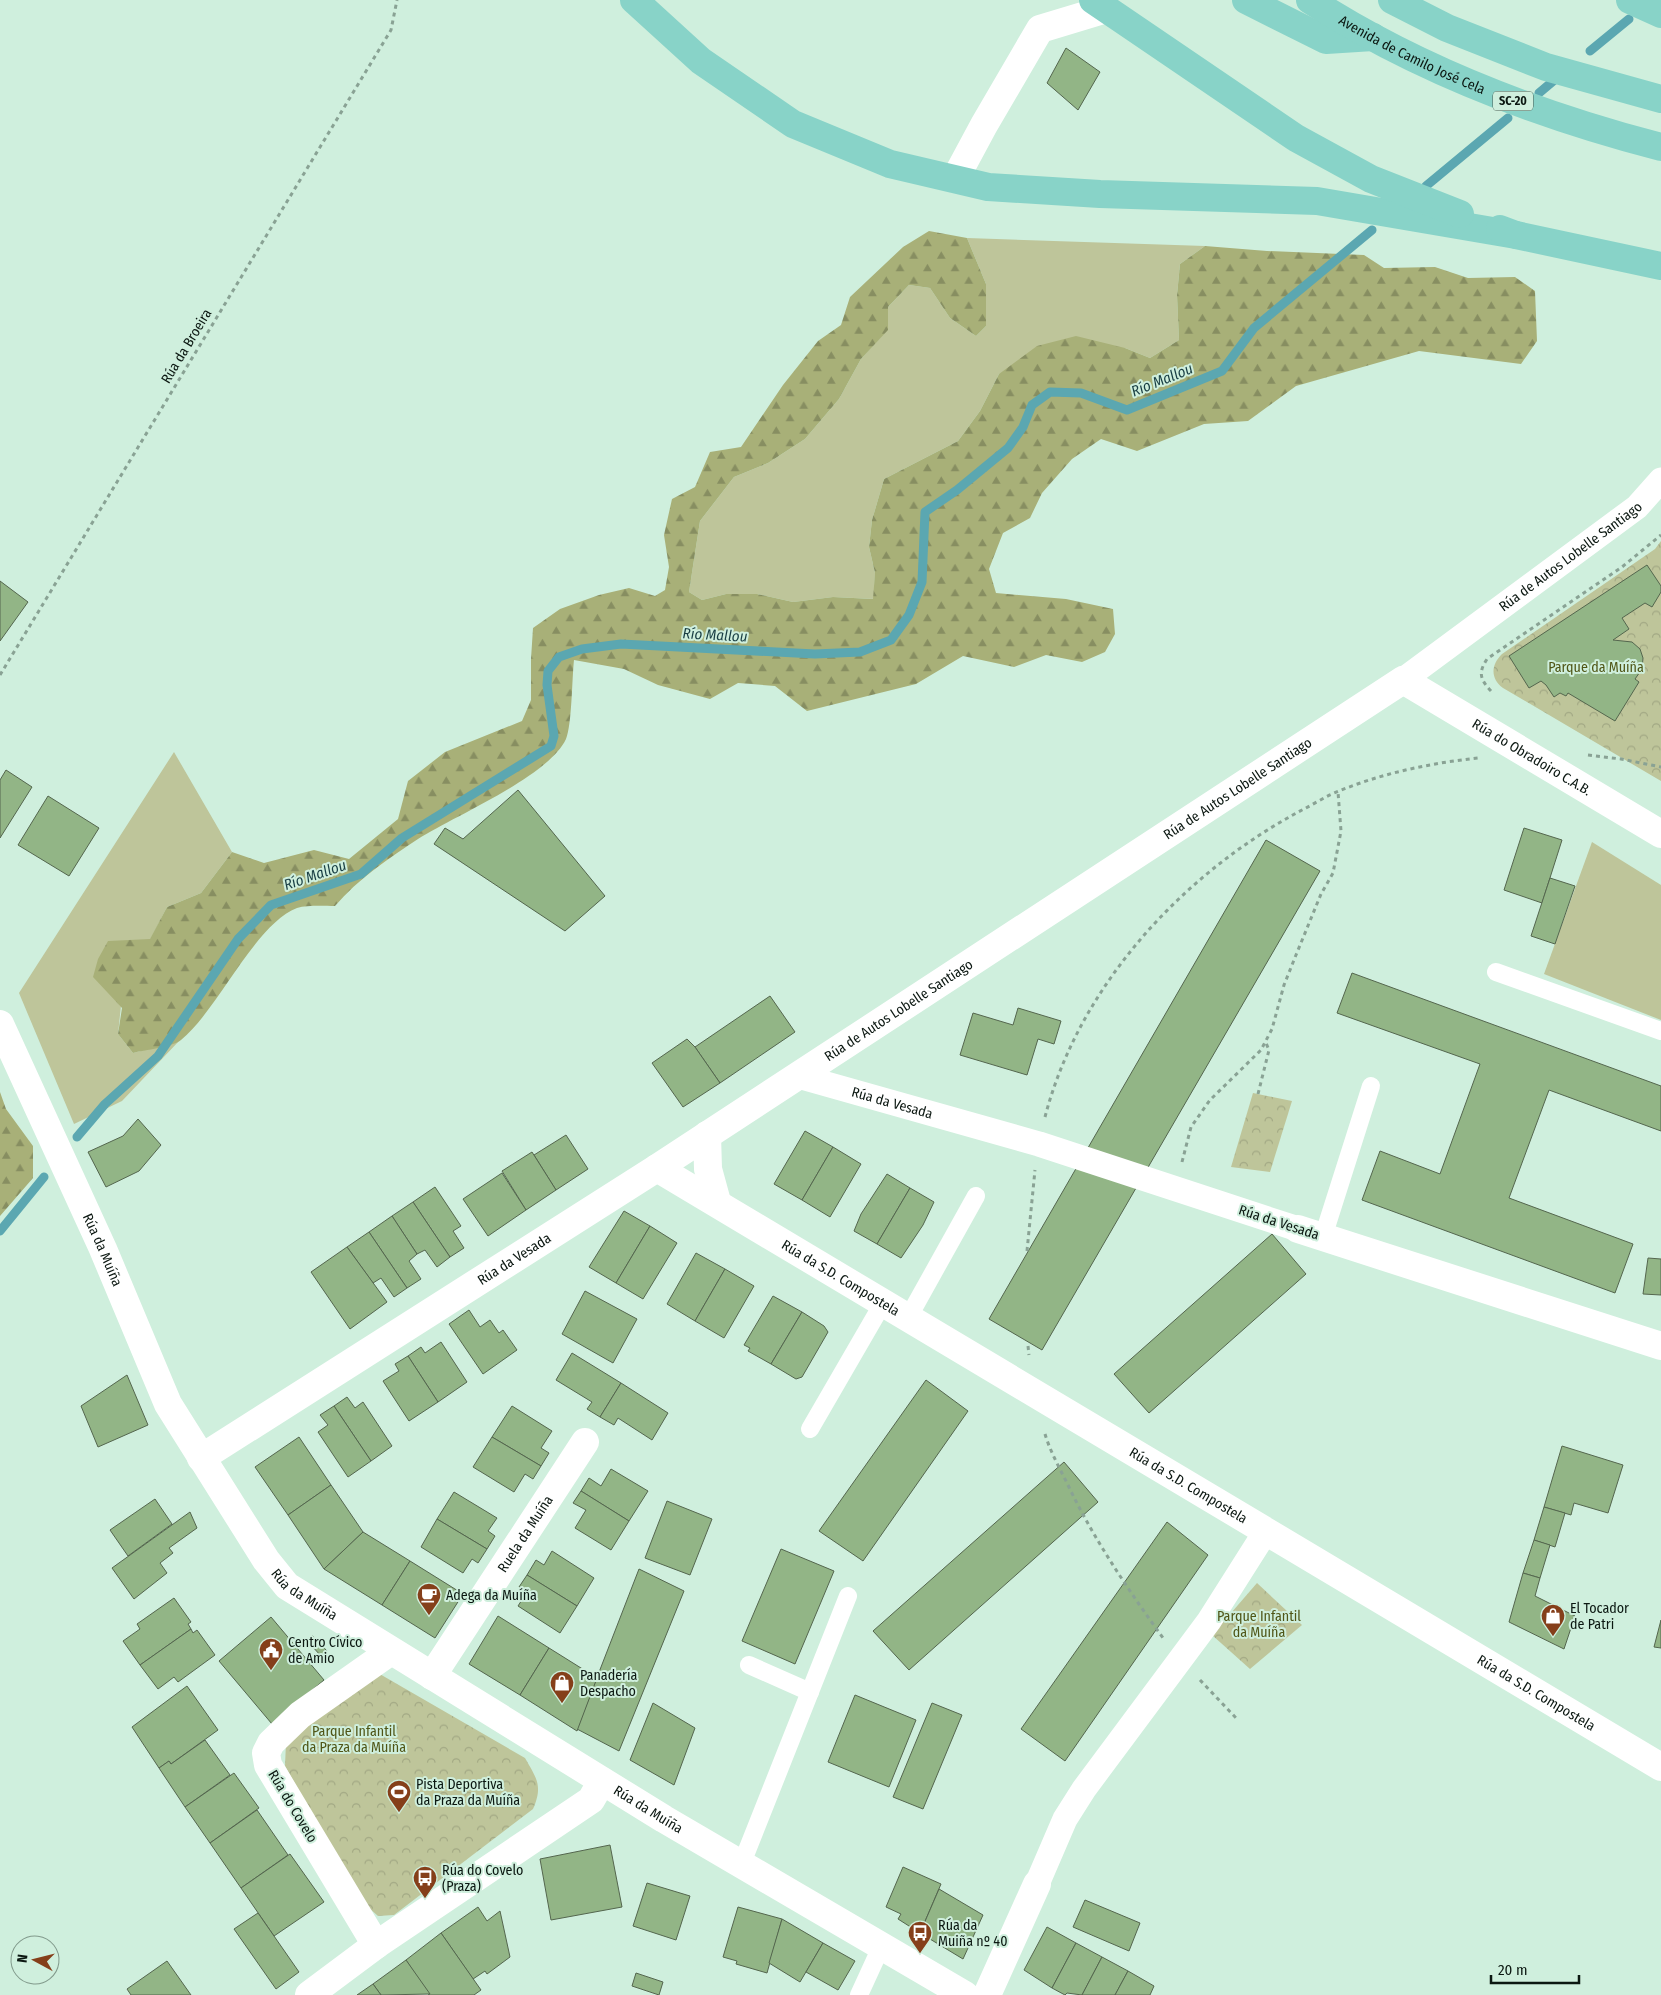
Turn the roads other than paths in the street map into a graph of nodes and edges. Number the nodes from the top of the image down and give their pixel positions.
1 (634, 0) edge
2 (1246, 0) edge
3 (1310, 0) edge
4 (1392, 0) edge
5 (1425, 0) edge
6 (1630, 0) edge
7 (1099, 4) edge
8 (1661, 14) edge
9 (1447, 28) junction
10 (1372, 38) junction
11 (1661, 99) edge
12 (1661, 147) edge
13 (955, 179) junction
14 (1516, 235) junction
15 (1661, 266) edge
16 (1661, 480) edge
17 (1403, 680) junction
18 (1661, 834) edge
19 (1496, 972) dead end
20 (0, 1024) edge
21 (1661, 1031) edge
22 (798, 1076) junction
23 (1372, 1086) dead end
24 (708, 1135) junction
25 (658, 1168) junction
26 (976, 1196) dead end
27 (717, 1202) junction
28 (1310, 1233) junction
29 (883, 1303) junction
30 (908, 1318) junction
31 (1661, 1346) edge
32 (810, 1429) dead end
33 (585, 1442) dead end
34 (201, 1458) junction
35 (1266, 1531) junction
36 (848, 1596) dead end
37 (391, 1651) junction
38 (748, 1665) dead end
39 (432, 1676) junction
40 (810, 1692) junction
41 (1661, 1767) edge
42 (602, 1781) junction
43 (742, 1863) junction
44 (1037, 1884) joint
45 (376, 1946) junction
46 (881, 1947) junction
47 (310, 1995) edge
48 (859, 1995) edge
49 (965, 1995) edge
50 (987, 1995) edge

1 - 13 highway
2 - 10 highway
3 - 10 highway, Avenida de Camilo José Cela / SC-20
4 - 9 highway
5 - 9 highway
6 - 8 highway
7 - 13 street
7 - 14 highway
9 - 11 highway
10 - 12 highway, Avenida de Camilo José Cela / SC-20
13 - 14 highway
14 - 15 highway
16 - 17 street, Rúa de Autos Lobelle Santiago
17 - 18 street, Rúa do Obradoiro C.A.B.
17 - 22 street, Rúa de Autos Lobelle Santiago
19 - 21 lane
20 - 34 street, Rúa da Muíña
22 - 24 street, Rúa da Vesada
22 - 28 street, Rúa da Vesada
23 - 28 lane
24 - 25 street, Rúa da Vesada
24 - 27 street
25 - 27 street, Rúa da S.D. Compostela
25 - 34 street, Rúa da Vesada
26 - 30 lane
27 - 29 street, Rúa da S.D. Compostela
28 - 31 street, Rúa da Vesada
29 - 30 street, Rúa da S.D. Compostela
29 - 32 lane
30 - 35 street, Rúa da S.D. Compostela
33 - 39 street, Ruela da Muíña
34 - 37 street, Rúa da Muíña
35 - 41 street, Rúa da S.D. Compostela
35 - 44 street
36 - 40 lane
37 - 39 street, Rúa da Muíña
37 - 45 street, Rúa do Covelo
38 - 40 lane
39 - 42 street, Rúa da Muíña
40 - 43 lane
42 - 43 street, Rúa da Muíña
42 - 45 street
43 - 46 street, Rúa da Muíña
44 - 50 street
45 - 47 street
46 - 48 lane
46 - 49 street, Rúa da Muíña

